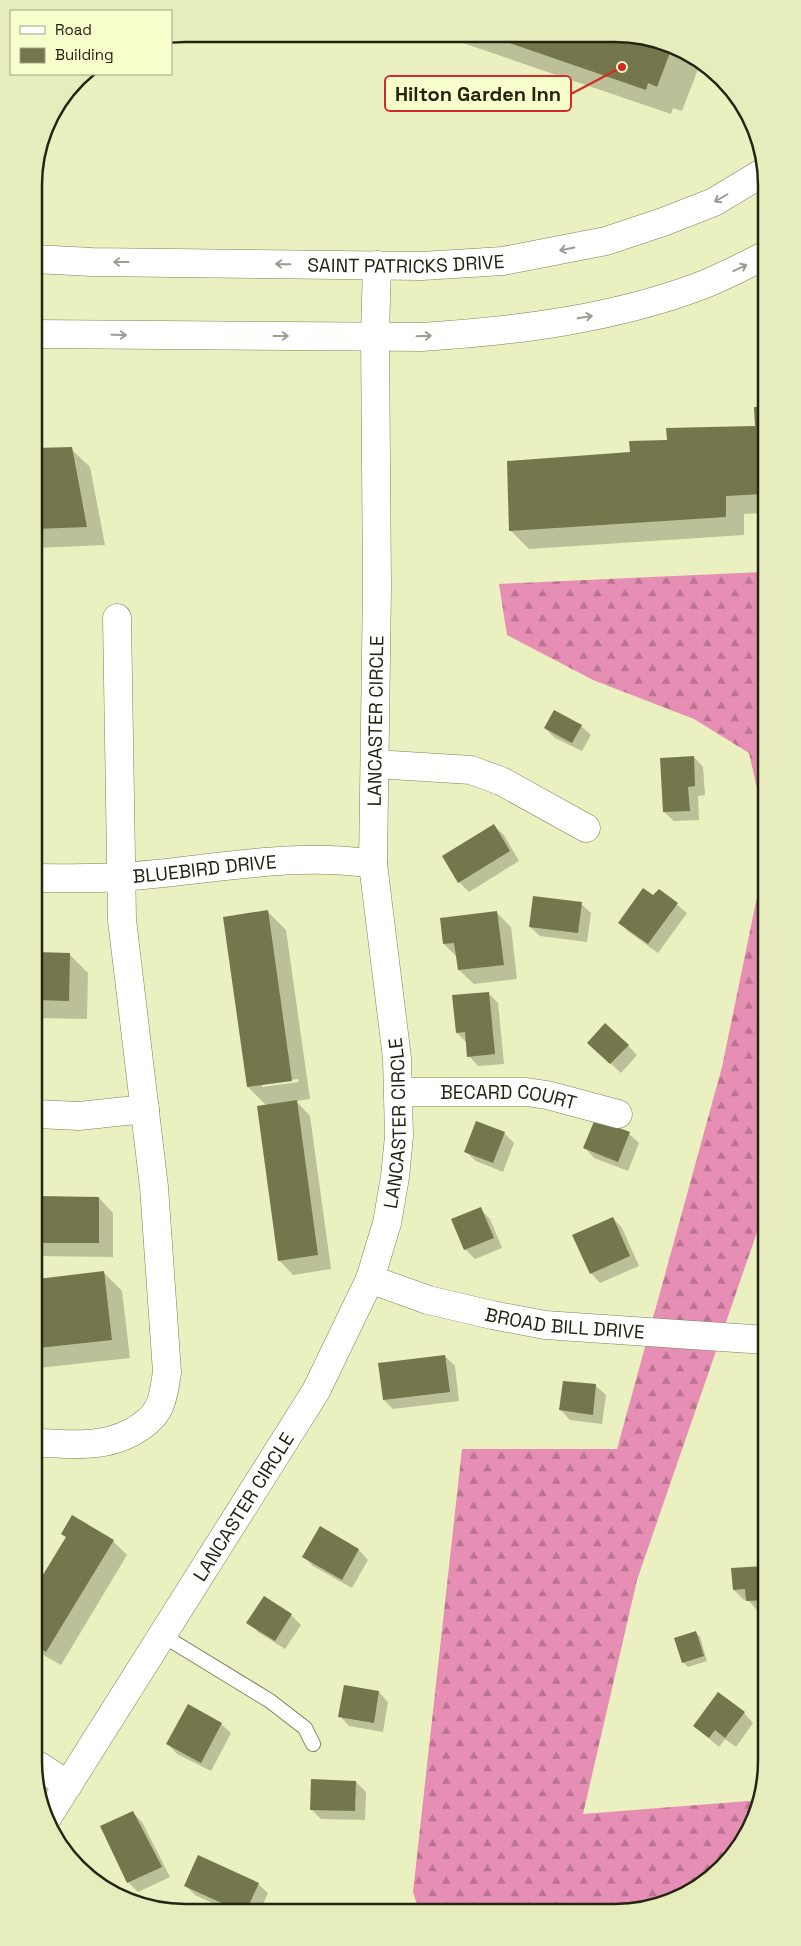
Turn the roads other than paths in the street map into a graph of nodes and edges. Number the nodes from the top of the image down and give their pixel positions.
1 (757, 176) edge
2 (758, 259) edge
3 (43, 260) edge
4 (377, 265) junction
5 (43, 334) edge
6 (375, 336) junction
7 (117, 618) dead end
8 (375, 764) junction
9 (586, 828) dead end
10 (373, 864) junction
11 (120, 877) junction
12 (43, 878) edge
13 (398, 1092) junction
14 (145, 1109) junction
15 (42, 1114) edge
16 (618, 1114) dead end
17 (370, 1279) junction
18 (758, 1339) edge
19 (42, 1442) edge
20 (162, 1635) junction
21 (313, 1744) dead end
22 (43, 1769) edge
23 (68, 1785) junction
24 (52, 1811) edge

1 -> 4 street, SAINT PATRICKS DRIVE
6 -> 2 street
4 -> 3 street, SAINT PATRICKS DRIVE
4 - 6 street, LANCASTER CIRCLE
5 -> 6 street
6 - 8 street, LANCASTER CIRCLE
7 - 11 street
8 - 9 street
8 - 10 street, LANCASTER CIRCLE
10 - 11 street, BLUEBIRD DRIVE
10 - 13 street, LANCASTER CIRCLE
11 - 12 street, BLUEBIRD DRIVE
11 - 14 street
13 - 16 street, BECARD COURT
13 - 17 street, LANCASTER CIRCLE
14 - 15 street
14 - 19 street
17 - 18 street, BROAD BILL DRIVE
17 - 20 street, LANCASTER CIRCLE
20 - 21 lane
20 - 23 street, LANCASTER CIRCLE
22 - 23 street
23 - 24 street, LANCASTER CIRCLE

